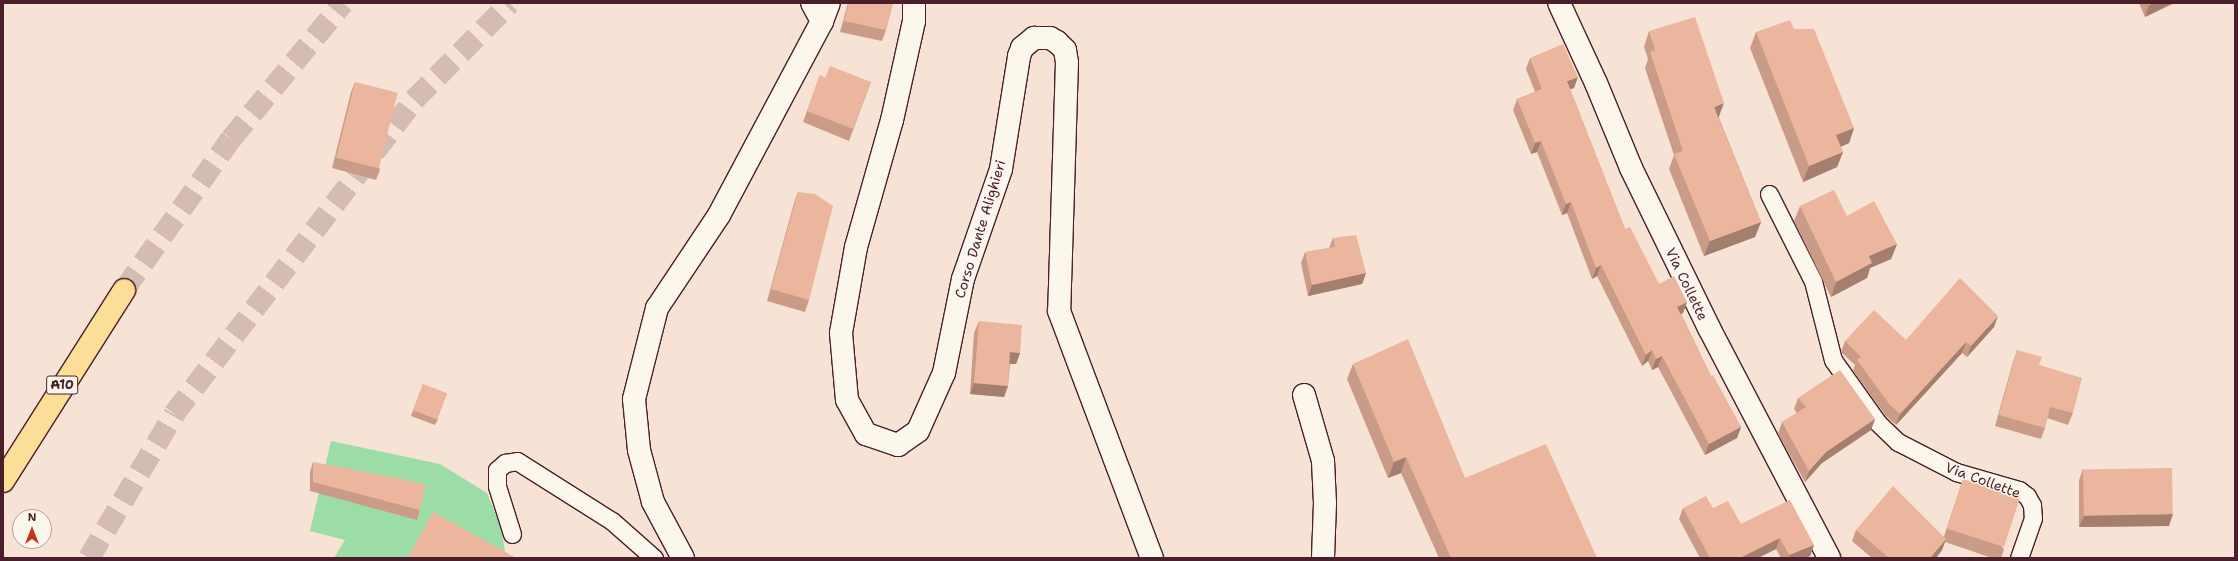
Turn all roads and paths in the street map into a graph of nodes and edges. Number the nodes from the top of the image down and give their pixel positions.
1 (914, 3) edge
2 (1559, 3) edge
3 (821, 9) edge
4 (1769, 194) dead end
5 (124, 290) tunnel mouth
6 (1304, 395) dead end
7 (3, 481) edge
8 (512, 534) dead end
9 (654, 558) edge
10 (683, 558) edge
11 (1152, 558) edge
12 (1323, 558) edge
13 (1829, 558) edge
14 (2019, 558) edge

1 - 11 street, Corso Dante Alighieri
2 - 13 street, Via Collette
3 - 10 street
4 - 14 lane, Via Collette
5 - 7 highway, A10
6 - 12 street
8 - 9 lane

